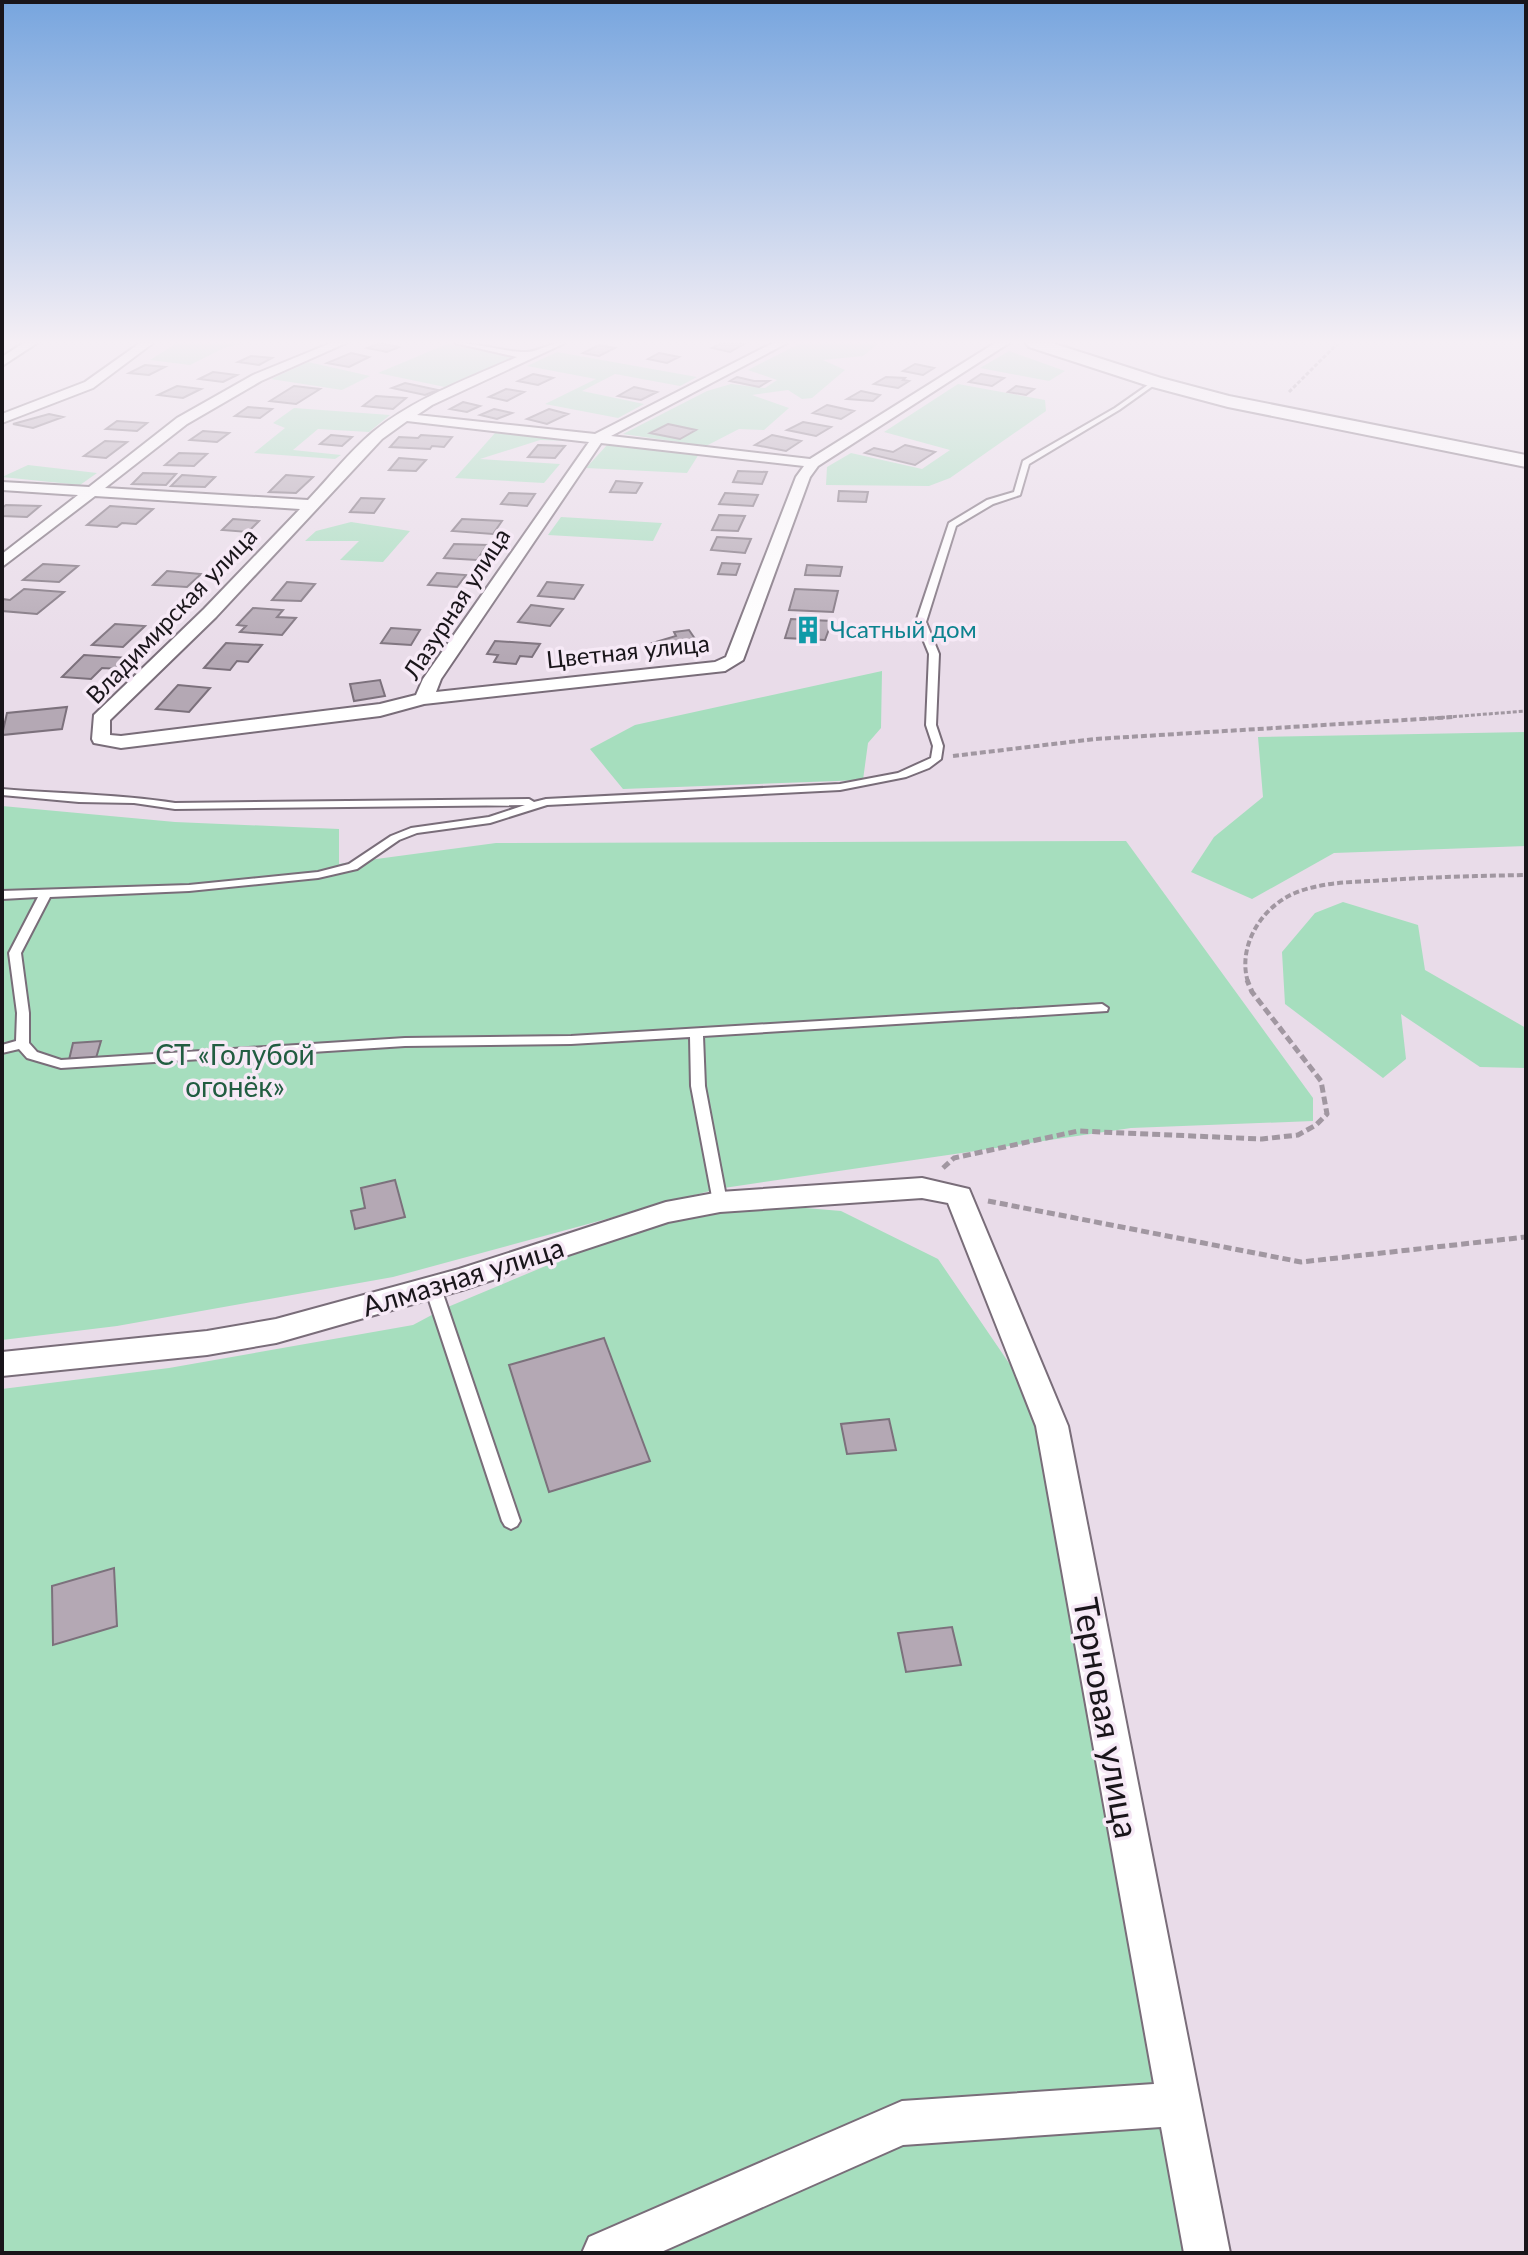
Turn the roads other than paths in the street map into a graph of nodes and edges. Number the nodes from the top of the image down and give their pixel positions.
1 (147, 448) edge
2 (365, 448) edge
3 (591, 448) edge
4 (686, 448) edge
5 (836, 448) edge
6 (1051, 448) edge
7 (1462, 448) edge
8 (1526, 461) edge
9 (813, 463) junction
10 (2, 486) edge
11 (94, 490) junction
12 (310, 505) junction
13 (2, 562) edge
14 (424, 699) junction
15 (101, 739) joint
16 (2, 792) edge
17 (546, 802) junction
18 (47, 892) junction
19 (2, 895) edge
20 (8, 954) edge
21 (1102, 1008) dead end
22 (696, 1032) junction
23 (22, 1044) junction
24 (2, 1049) edge
25 (959, 1196) joint
26 (720, 1202) junction
27 (433, 1288) junction
28 (2, 1364) edge
29 (511, 1521) dead end
30 (1177, 2104) junction
31 (605, 2253) edge
32 (1207, 2253) edge

1 - 11 street
2 - 12 street, Владимирская улица
3 - 14 street, Лазурная улица
4 - 9 street
5 - 9 street
6 - 17 lane
7 - 8 street
9 - 14 street, Цветная улица
10 - 11 street
11 - 12 street
11 - 13 street
12 - 15 street, Владимирская улица
14 - 15 street, Лазурная улица
16 - 17 lane
17 - 18 lane
18 - 19 lane
18 - 20 lane
20 - 23 lane
21 - 22 lane
22 - 23 lane
22 - 26 lane
23 - 24 lane
25 - 26 street, Алмазная улица
25 - 30 street, Терновая улица
26 - 27 street, Алмазная улица
27 - 28 street, Алмазная улица
27 - 29 lane
30 - 31 street
30 - 32 street, Терновая улица

